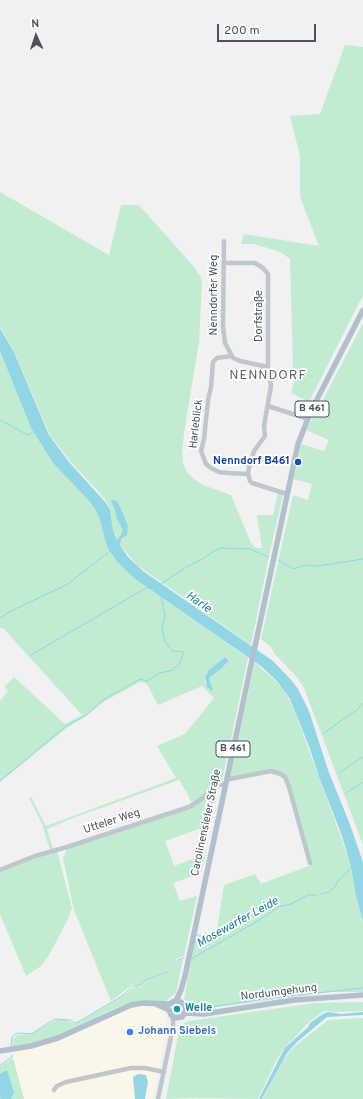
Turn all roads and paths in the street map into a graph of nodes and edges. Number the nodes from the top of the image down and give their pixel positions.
1 (224, 241) dead end
2 (224, 263) junction
3 (363, 310) edge
4 (231, 356) junction
5 (268, 367) junction
6 (268, 406) junction
7 (308, 419) junction
8 (248, 474) junction
9 (287, 494) junction
10 (226, 781) junction
11 (310, 863) dead end
12 (0, 870) edge
13 (363, 995) edge
14 (179, 1001) junction
15 (169, 1007) junction
16 (186, 1011) junction
17 (175, 1018) junction
18 (0, 1052) edge
19 (164, 1072) junction
20 (54, 1090) dead end
21 (158, 1099) edge

1 - 2 street, Nenndorfer Weg
2 - 4 street, Nenndorfer Weg
2 - 5 street, Dorfstraße
3 - 7 main road, B 461
4 - 5 street
4 - 8 street, Harleblick
5 - 6 street, Dorfstraße
6 - 7 street
6 - 8 street, Dorfstraße
7 - 9 main road, B 461
8 - 9 street
9 - 10 main road, Carolinensieler Straße / B 461
10 - 11 street
10 - 12 street, Utteler Weg
10 - 14 main road, Carolinensieler Straße / B 461
13 - 16 main road, Nordumgehung
14 - 15 main road
14 - 16 main road
15 - 17 main road
15 - 18 main road
16 - 17 main road
17 - 19 street
19 - 20 street
19 - 21 street

